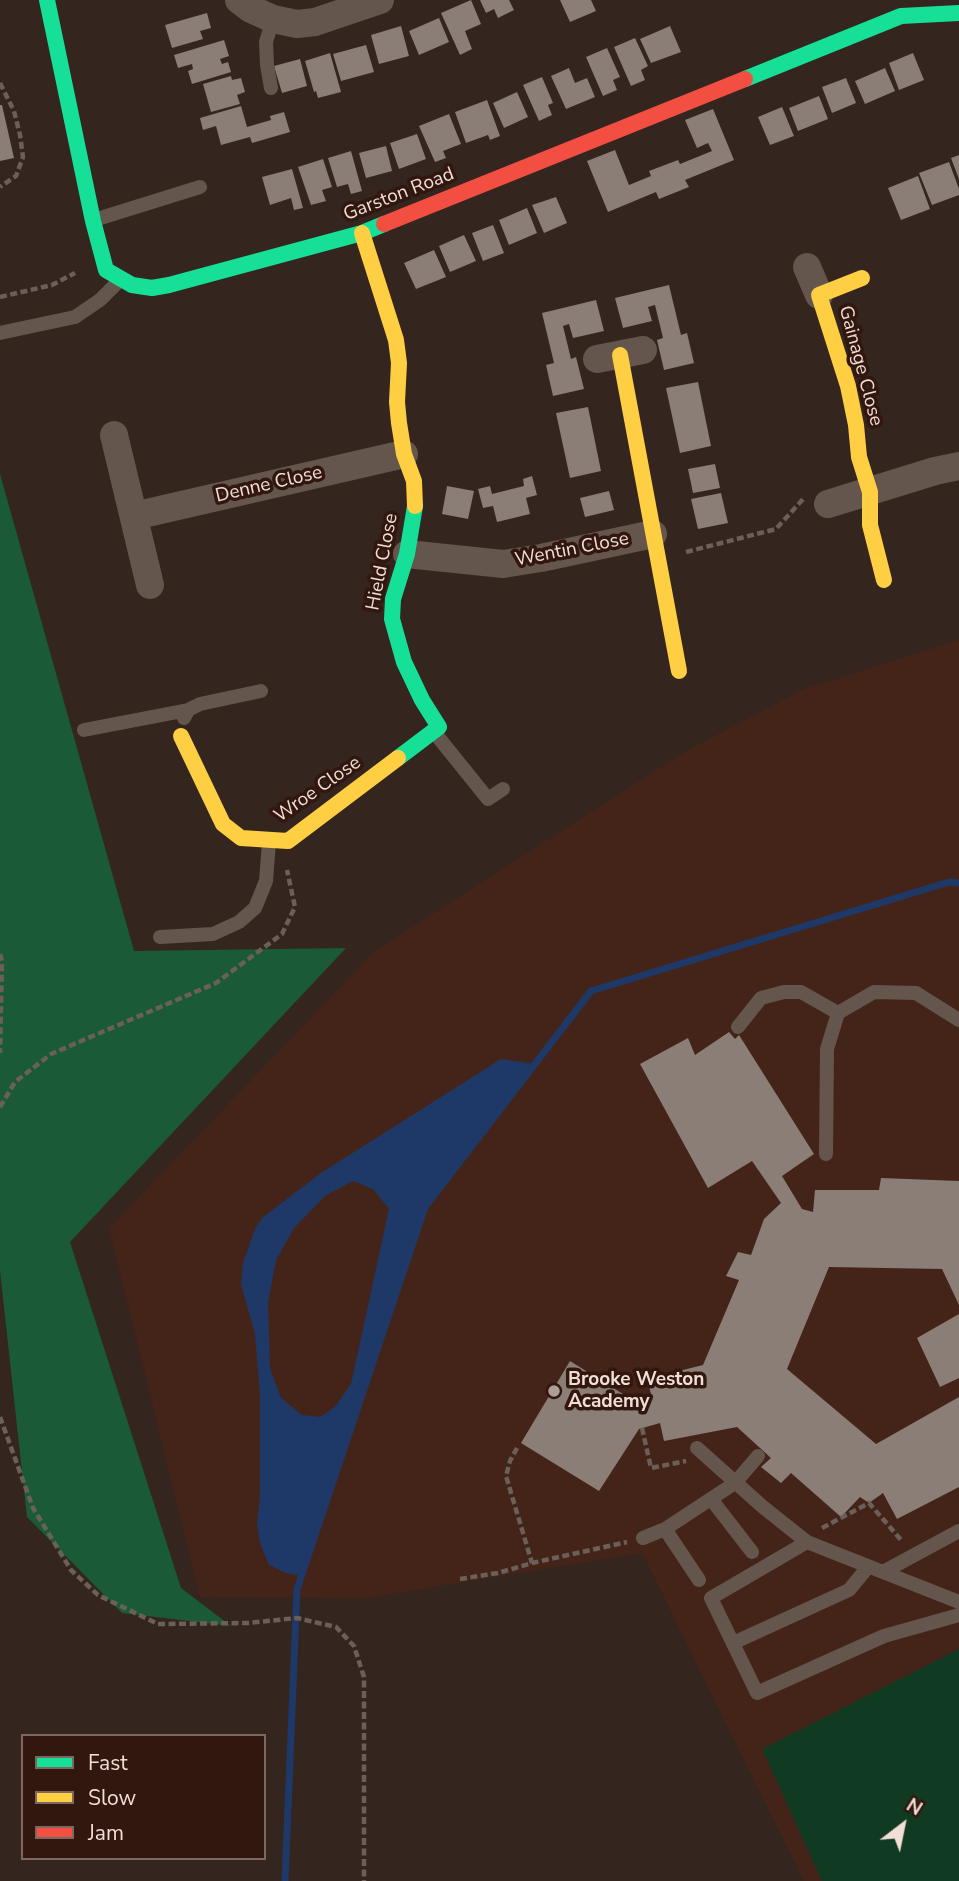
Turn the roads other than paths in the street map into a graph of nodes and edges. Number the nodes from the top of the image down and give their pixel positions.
1 (47, 0) edge
2 (239, 0) edge
3 (380, 0) edge
4 (959, 13) edge
5 (273, 19) junction
6 (271, 88) dead end
7 (200, 187) dead end
8 (93, 221) junction
9 (362, 233) junction
10 (807, 267) dead end
11 (862, 278) dead end
12 (121, 279) junction
13 (819, 295) junction
14 (0, 333) edge
15 (620, 354) dead end
16 (114, 435) dead end
17 (404, 454) junction
18 (959, 466) edge
19 (870, 492) junction
20 (828, 504) road end
21 (134, 516) junction
22 (655, 547) junction
23 (407, 554) junction
24 (884, 580) dead end
25 (150, 585) dead end
26 (679, 671) dead end
27 (261, 691) dead end
28 (188, 710) junction
29 (436, 729) junction
30 (84, 730) dead end
31 (181, 736) joint
32 (503, 789) dead end
33 (269, 841) junction
34 (160, 937) dead end
35 (838, 1013) junction
36 (959, 1020) edge
37 (738, 1027) dead end
38 (826, 1154) dead end
39 (702, 1452) road end
40 (758, 1456) dead end
41 (736, 1483) junction
42 (710, 1499) junction
43 (665, 1529) junction
44 (959, 1531) edge
45 (643, 1538) road end
46 (805, 1540) junction
47 (752, 1552) dead end
48 (868, 1567) junction
49 (883, 1572) junction
50 (699, 1580) dead end
51 (959, 1602) edge
52 (959, 1615) edge
53 (733, 1643) junction

1 - 8 street
2 - 5 street
3 - 5 street
4 - 9 street, Garston Road
5 - 6 lane
7 - 8 lane
8 - 12 street
9 - 12 street, Garston Road
9 - 17 street, Hield Close
10 - 13 street
11 - 13 street, Gainage Close
12 - 14 lane
13 - 19 street, Gainage Close
15 - 22 street
16 - 21 street
17 - 21 street, Denne Close
17 - 23 street, Hield Close
18 - 19 street
19 - 20 street
19 - 24 street, Gainage Close
21 - 25 street
22 - 23 street, Wentin Close
22 - 26 street
23 - 29 street, Hield Close
27 - 28 lane
28 - 30 lane
28 - 31 lane
29 - 32 lane
29 - 33 street, Wroe Close
31 - 33 street, Wroe Close
33 - 34 lane
35 - 36 lane
35 - 37 lane
35 - 38 lane
39 - 41 lane
40 - 41 lane
41 - 42 lane
41 - 46 lane
42 - 43 lane
42 - 47 lane
43 - 45 lane
43 - 50 lane
44 - 49 lane
46 - 48 lane
46 - 53 lane
48 - 49 lane
48 - 53 lane
49 - 51 lane
52 - 53 lane

